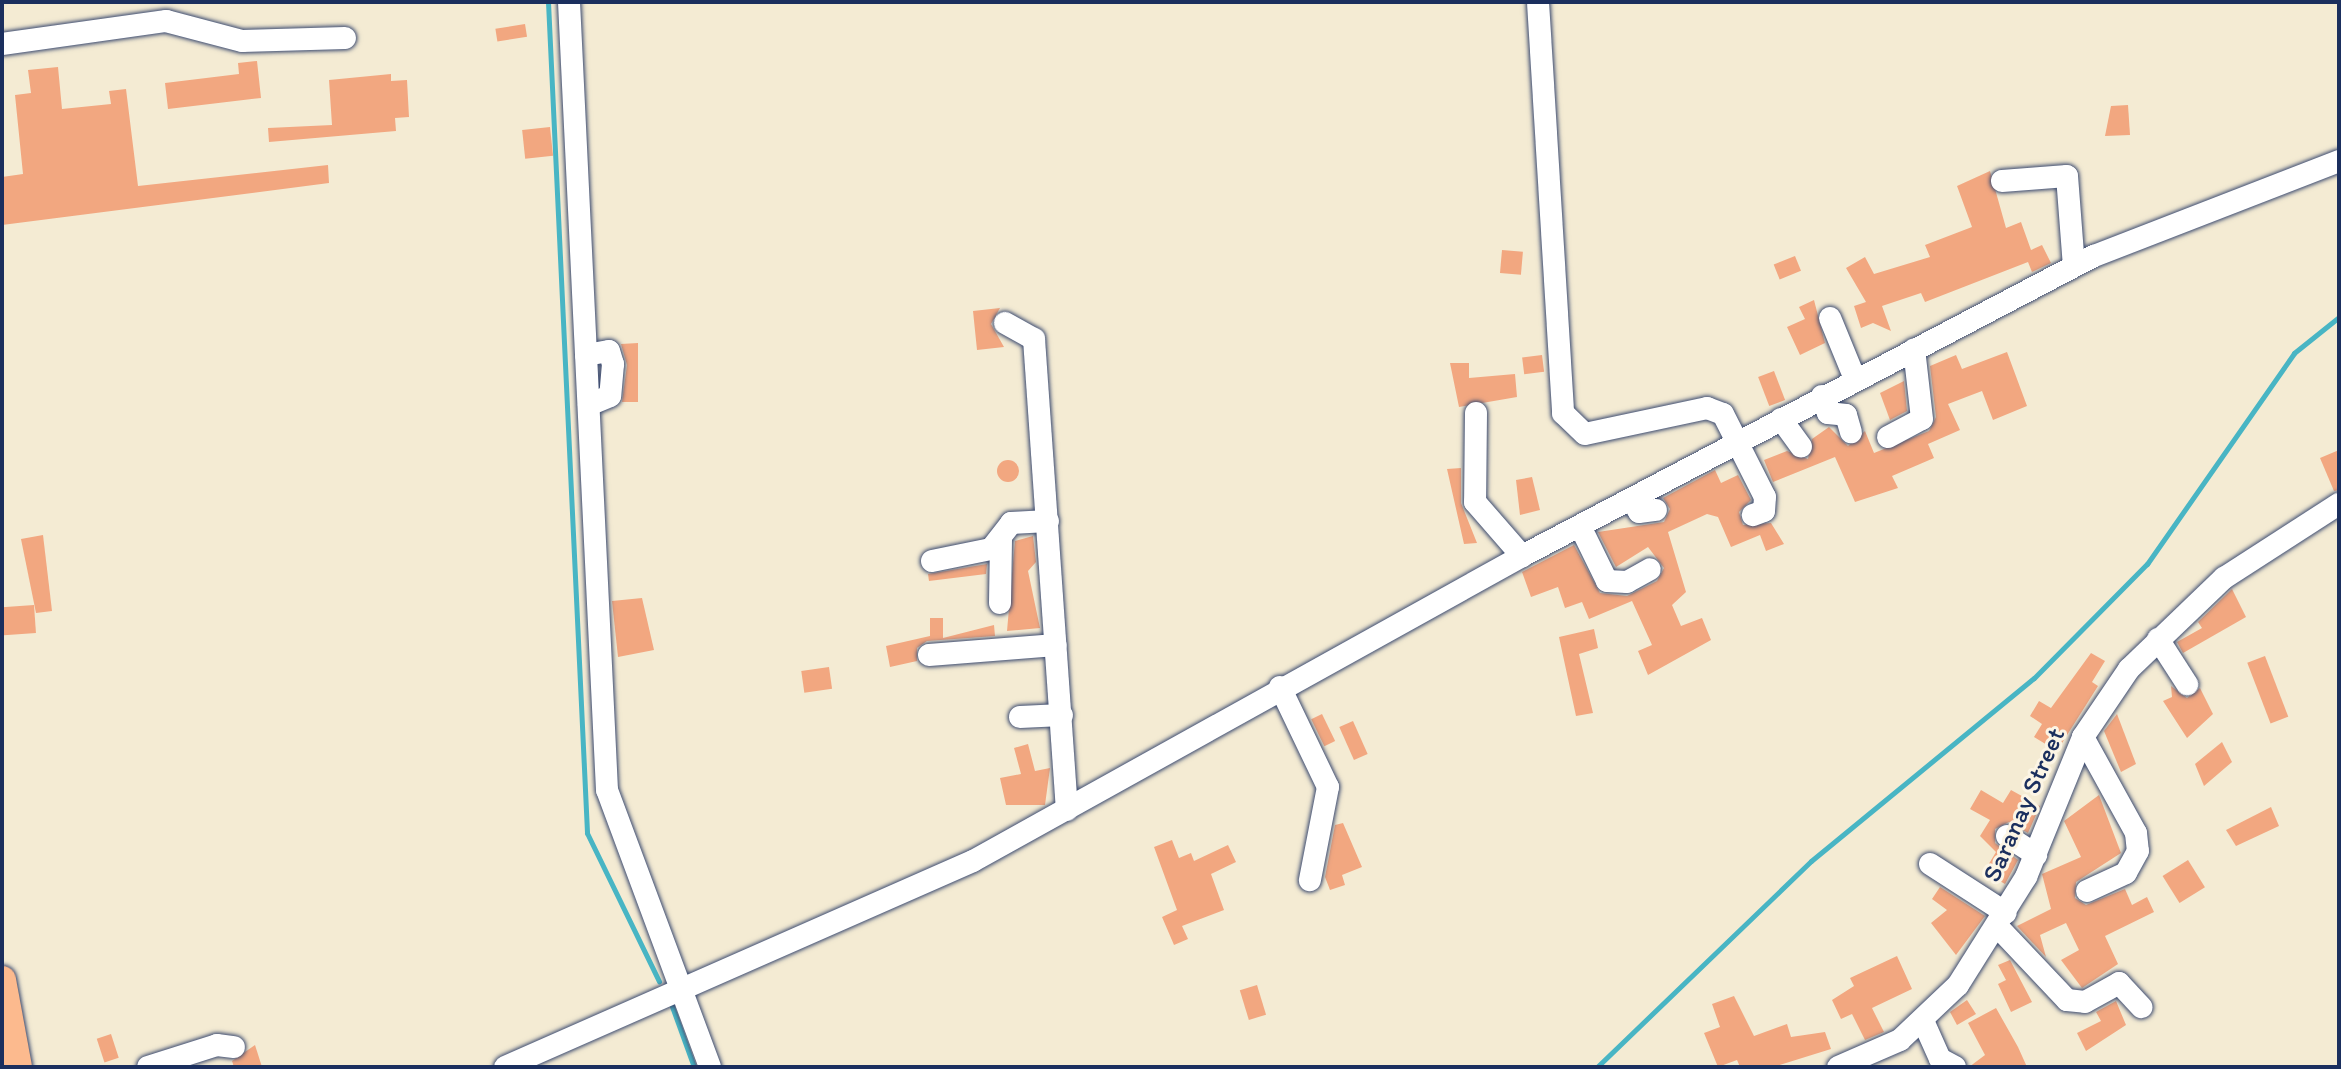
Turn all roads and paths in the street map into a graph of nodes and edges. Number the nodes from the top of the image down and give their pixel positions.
1 (569, 2) edge
2 (1538, 2) edge
3 (345, 38) dead end
4 (2, 44) edge
5 (2339, 161) edge
6 (2002, 181) dead end
7 (2074, 266) junction
8 (1830, 318) dead end
9 (1005, 323) dead end
10 (1914, 349) junction
11 (1855, 379) junction
12 (1822, 396) junction
13 (1476, 413) dead end
14 (1781, 419) junction
15 (1851, 432) dead end
16 (1888, 437) dead end
17 (1739, 441) junction
18 (1801, 447) dead end
19 (1631, 499) junction
20 (2339, 504) edge
21 (1656, 510) dead end
22 (1753, 515) dead end
23 (1048, 521) junction
24 (1580, 526) junction
25 (1001, 540) junction
26 (1522, 556) junction
27 (932, 561) dead end
28 (1650, 569) dead end
29 (1000, 603) dead end
30 (2158, 639) junction
31 (1056, 645) junction
32 (929, 655) dead end
33 (2187, 684) dead end
34 (1280, 687) junction
35 (1062, 715) junction
36 (1020, 717) dead end
37 (2083, 737) junction
38 (1067, 810) junction
39 (2007, 836) dead end
40 (2036, 855) junction
41 (1930, 864) dead end
42 (1310, 880) dead end
43 (2087, 891) dead end
44 (2001, 920) junction
45 (2, 980) edge
46 (683, 983) junction
47 (2, 987) edge
48 (2141, 1007) dead end
49 (1924, 1023) junction
50 (234, 1047) dead end
51 (18, 1067) edge
52 (148, 1067) edge
53 (505, 1067) edge
54 (710, 1067) edge
55 (1838, 1067) edge
56 (1955, 1067) edge

1 - 46 street
2 - 17 street
3 - 4 street
5 - 7 street
6 - 7 street
7 - 10 street
8 - 11 street
9 - 23 street
10 - 11 street
10 - 16 street
11 - 12 street
12 - 14 street
12 - 15 street
13 - 26 street
14 - 17 street
14 - 18 street
17 - 19 street
17 - 22 street
19 - 21 street
19 - 24 street
20 - 30 street, Saranay Street
23 - 25 street
23 - 31 street
24 - 26 street
24 - 28 street
25 - 27 street
25 - 29 street
26 - 34 street
30 - 33 street
30 - 37 street, Saranay Street
31 - 32 street
31 - 35 street
34 - 38 street
34 - 42 street
35 - 36 street
35 - 38 street
37 - 40 street, Saranay Street
37 - 43 street
38 - 46 street
39 - 40 street
40 - 44 street, Saranay Street
41 - 44 street
44 - 48 street
44 - 49 street, Saranay Street
45 - 47 main road
46 - 53 street
46 - 54 street
47 - 51 main road
49 - 55 street, Saranay Street
49 - 56 street
50 - 52 street

